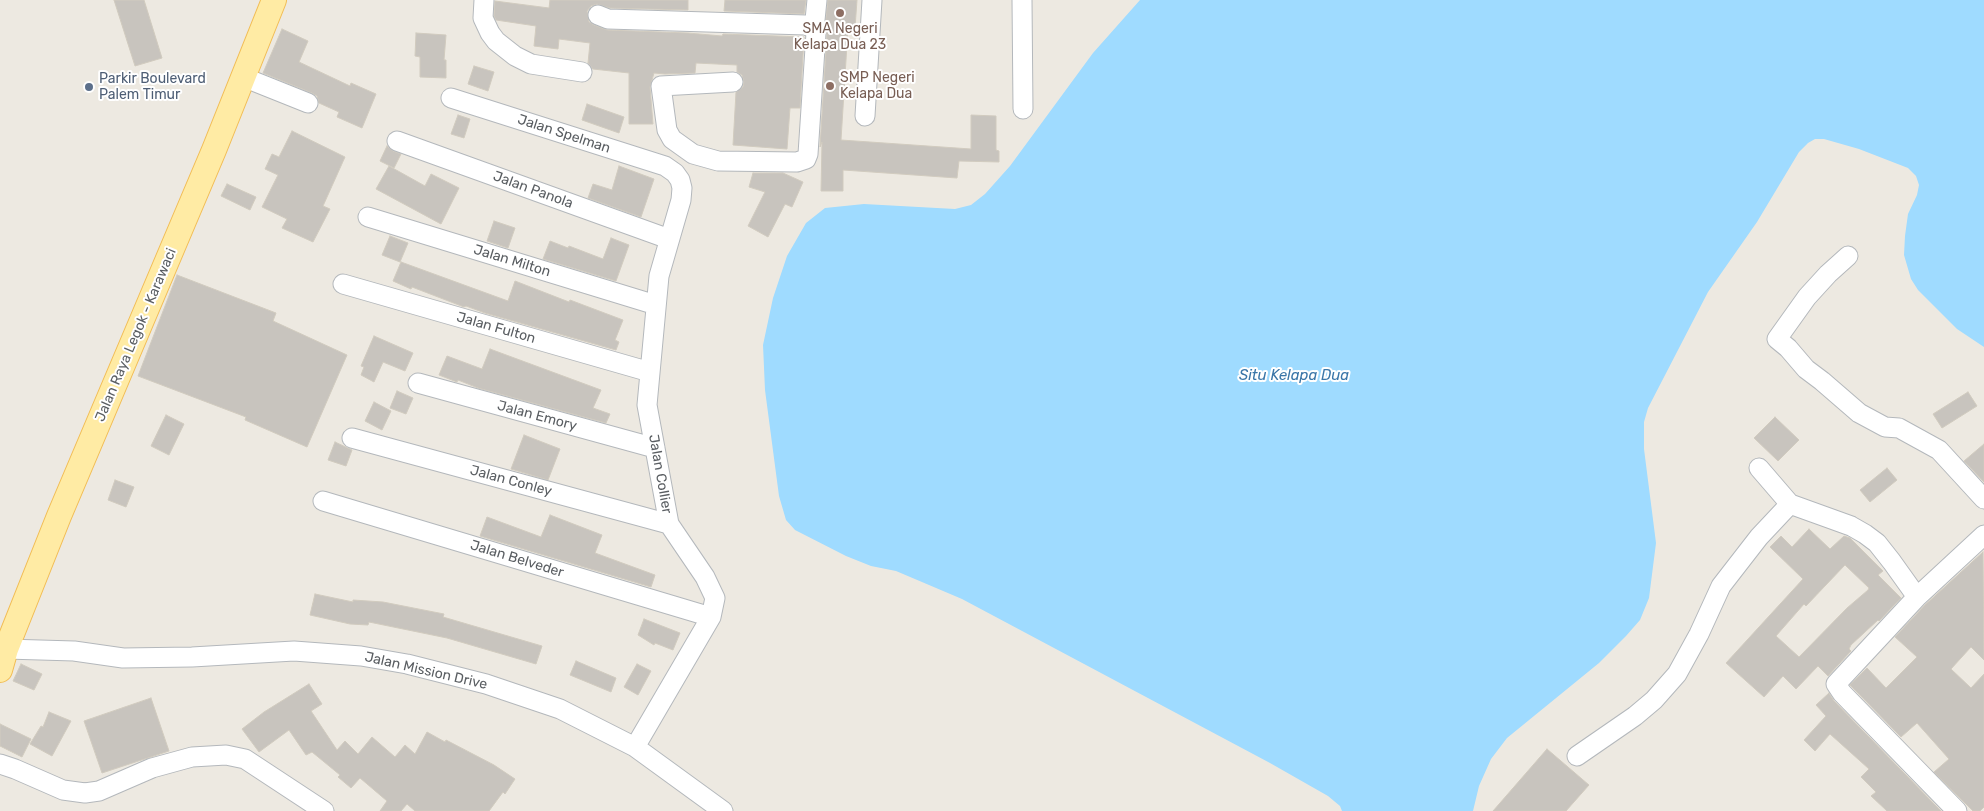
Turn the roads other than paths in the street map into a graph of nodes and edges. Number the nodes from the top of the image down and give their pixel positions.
1 (274, 0) edge
2 (484, 0) edge
3 (817, 0) edge
4 (872, 0) edge
5 (1022, 0) edge
6 (598, 15) dead end
7 (813, 28) junction
8 (582, 72) dead end
9 (243, 77) junction
10 (733, 82) dead end
11 (451, 98) dead end
12 (308, 103) dead end
13 (1023, 109) dead end
14 (865, 116) dead end
15 (397, 141) dead end
16 (675, 173) joint
17 (368, 217) dead end
18 (669, 239) junction
19 (1848, 256) dead end
20 (343, 284) dead end
21 (656, 305) junction
22 (650, 372) junction
23 (418, 383) dead end
24 (352, 438) dead end
25 (655, 448) junction
26 (1759, 468) dead end
27 (1984, 499) edge
28 (323, 501) dead end
29 (1790, 504) junction
30 (669, 524) junction
31 (1984, 535) edge
32 (1917, 597) junction
33 (711, 617) junction
34 (3, 659) edge
35 (635, 747) junction
36 (1576, 756) dead end
37 (0, 764) edge
38 (324, 811) edge
39 (723, 811) edge
40 (1957, 811) edge

1 - 9 main road, Jalan Raya Legok - Karawaci
2 - 8 street
3 - 7 street
4 - 14 street
5 - 13 street
6 - 7 street
7 - 10 street
9 - 12 street
9 - 34 main road, Jalan Raya Legok - Karawaci
11 - 16 street, Jalan Spelman
15 - 18 street, Jalan Panola
16 - 18 street, Jalan Collier
17 - 21 street, Jalan Milton
18 - 21 street, Jalan Collier
19 - 27 street
20 - 22 street, Jalan Fulton
21 - 22 street, Jalan Collier
22 - 25 street, Jalan Collier
23 - 25 street, Jalan Emory
24 - 30 street, Jalan Conley
25 - 30 street, Jalan Collier
26 - 29 street
28 - 33 street, Jalan Belveder
29 - 32 street
29 - 36 street
30 - 33 street, Jalan Collier
31 - 32 street
32 - 40 street
33 - 35 street, Jalan Collier
34 - 35 street, Jalan Mission Drive
35 - 39 street, Jalan Mission Drive
37 - 38 street

